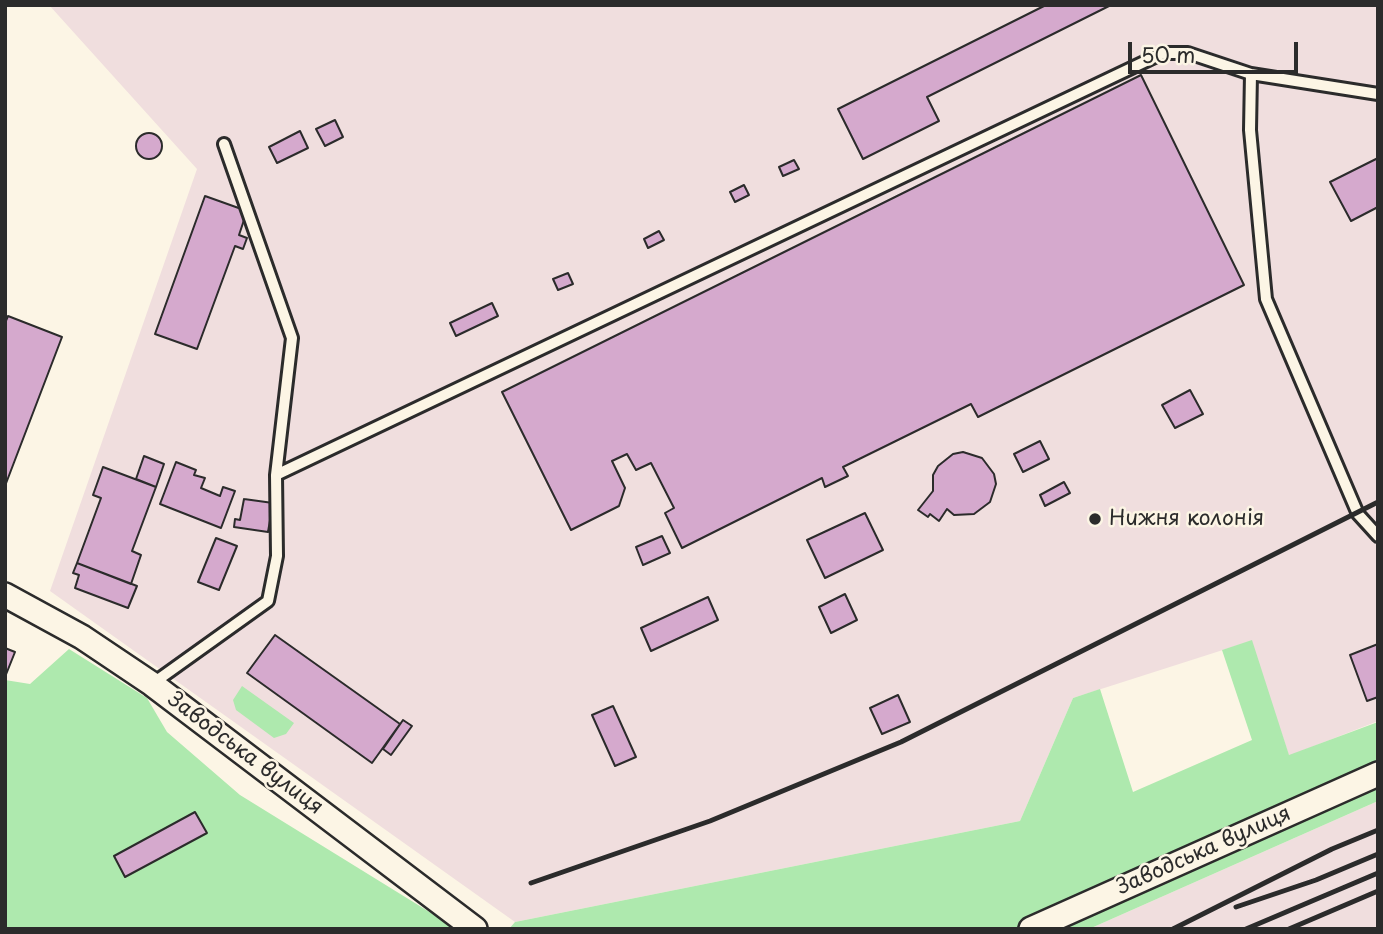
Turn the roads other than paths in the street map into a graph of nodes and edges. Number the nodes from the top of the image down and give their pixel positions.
1 (1251, 74) junction
2 (1378, 94) edge
3 (224, 144) dead end
4 (276, 475) junction
5 (1378, 536) edge
6 (5, 595) edge
7 (152, 684) junction
8 (1378, 774) edge
9 (475, 929) edge
10 (1031, 929) edge

1 - 2 lane
1 - 4 lane
1 - 5 lane
3 - 4 lane
4 - 7 lane
6 - 7 street, Заводська вулиця
7 - 9 street, Заводська вулиця
8 - 10 street, Заводська вулиця

